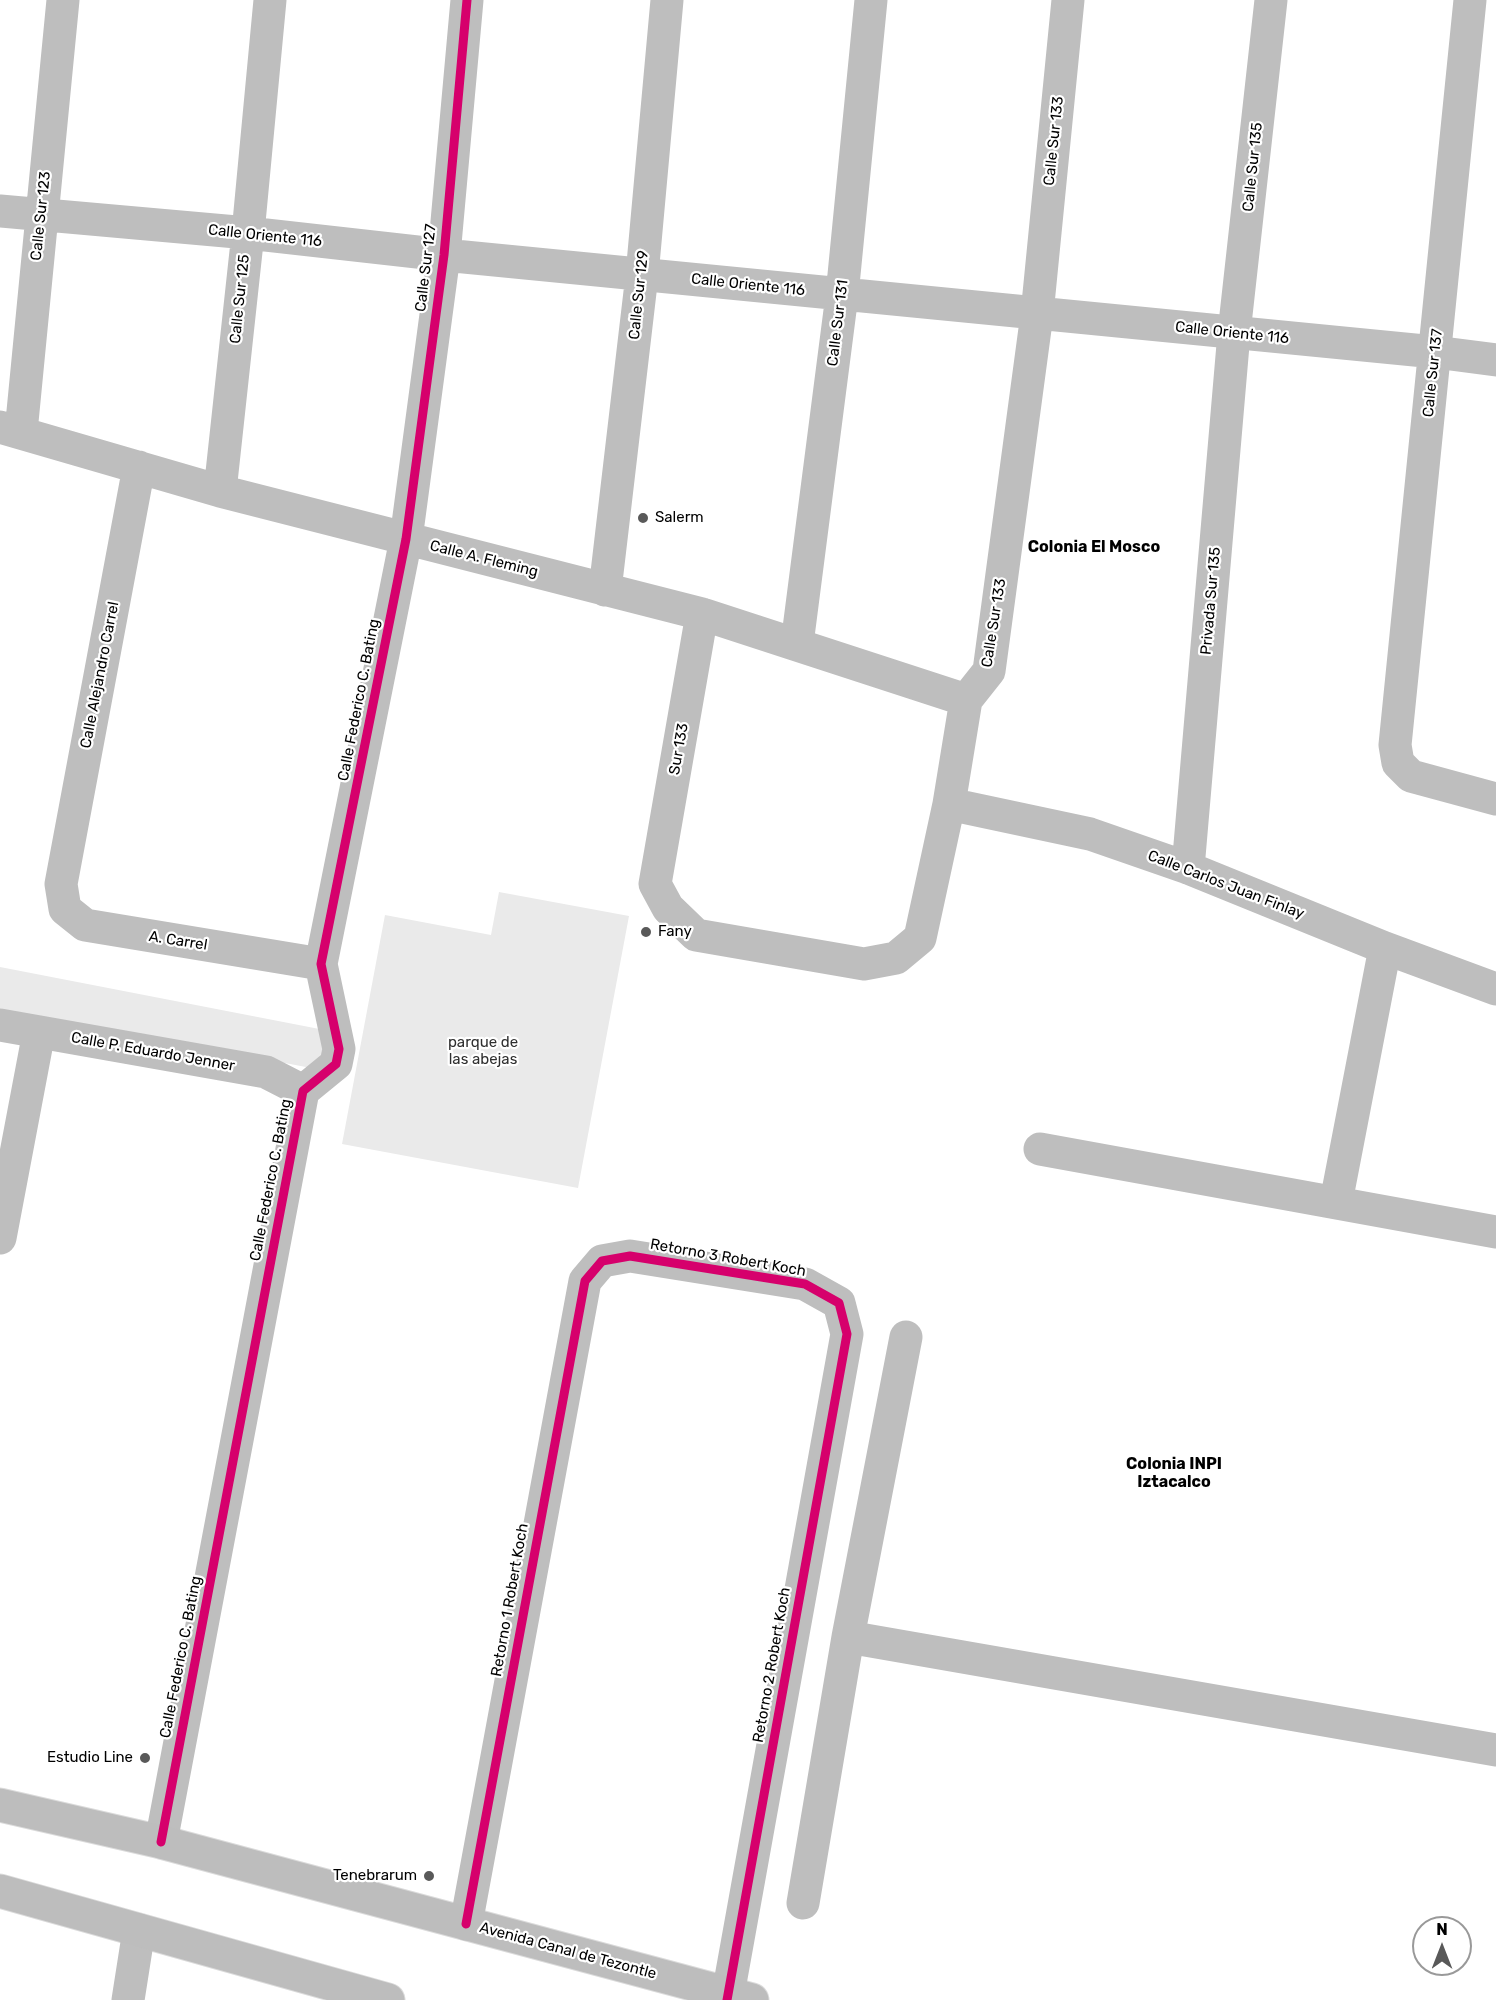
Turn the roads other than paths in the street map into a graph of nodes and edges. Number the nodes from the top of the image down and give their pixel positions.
1 (63, 0) edge
2 (270, 0) edge
3 (466, 0) edge
4 (667, 0) edge
5 (871, 0) edge
6 (1068, 0) edge
7 (1271, 0) edge
8 (1470, 0) edge
9 (0, 211) edge
10 (42, 215) junction
11 (248, 233) junction
12 (444, 255) junction
13 (642, 275) junction
14 (842, 295) junction
15 (1037, 314) junction
16 (1234, 333) junction
17 (1435, 352) junction
18 (1496, 360) edge
19 (10, 430) edge
20 (140, 467) junction
21 (220, 491) junction
22 (406, 539) junction
23 (605, 590) junction
24 (702, 614) junction
25 (797, 644) junction
26 (966, 700) junction
27 (1496, 798) edge
28 (949, 804) junction
29 (1188, 868) junction
30 (61, 884) joint
31 (655, 884) joint
32 (1385, 948) junction
33 (321, 964) junction
34 (1496, 989) edge
35 (0, 1025) edge
36 (39, 1032) junction
37 (303, 1091) junction
38 (1040, 1149) dead end
39 (1336, 1202) junction
40 (1496, 1232) edge
41 (0, 1238) edge
42 (585, 1281) joint
43 (847, 1334) joint
44 (906, 1337) dead end
45 (848, 1637) junction
46 (1496, 1750) edge
47 (0, 1805) edge
48 (161, 1842) junction
49 (0, 1891) edge
50 (803, 1903) dead end
51 (466, 1924) junction
52 (139, 1930) junction
53 (736, 1998) edge
54 (128, 2000) edge
55 (388, 2000) edge

1 - 10 street, Calle Sur 123
2 - 11 street, Calle Sur 125
3 - 12 street, Calle Sur 127
4 - 13 street, Calle Sur 129
5 - 14 street, Calle Sur 131
6 - 15 street, Calle Sur 133
7 - 16 street, Calle Sur 135
8 - 17 street, Calle Sur 137
9 - 10 street, Calle Oriente 116
10 - 11 street, Calle Oriente 116
10 - 19 street, Calle Sur 123
11 - 12 street, Calle Oriente 116
11 - 21 street, Calle Sur 125
12 - 13 street, Calle Oriente 116
12 - 22 street, Calle Sur 127
13 - 14 street, Calle Oriente 116
13 - 23 street, Calle Sur 129
14 - 15 street, Calle Oriente 116
14 - 25 street, Calle Sur 131
15 - 16 street, Calle Oriente 116
15 - 26 street, Calle Sur 133
16 - 17 street, Calle Oriente 116
16 - 29 street, Privada Sur 135
17 - 18 street, Calle Oriente 116
17 - 27 street, Calle Sur 137
19 - 20 street, Calle A. Fleming
20 - 21 street, Calle A. Fleming
20 - 30 street, Calle Alejandro Carrel
21 - 22 street, Calle A. Fleming
22 - 23 street, Calle A. Fleming
22 - 33 street, Calle Federico C. Bating
23 - 24 street, Calle A. Fleming
24 - 25 street, Calle A. Fleming
24 - 31 street, Sur 133
25 - 26 street, Calle A. Fleming
26 - 28 street, Calle Sur 133
28 - 29 street, Calle Carlos Juan Finlay
28 - 31 street, Calle Sur 133
29 - 32 street, Calle Carlos Juan Finlay
30 - 33 street, A. Carrel
32 - 34 street, Calle Carlos Juan Finlay
32 - 39 street
33 - 37 street, Calle Federico C. Bating
35 - 36 street, Calle P. Eduardo Jenner
36 - 37 street, Calle P. Eduardo Jenner
36 - 41 street
37 - 48 street, Calle Federico C. Bating
38 - 39 street
39 - 40 street
42 - 43 street, Retorno 3 Robert Koch
42 - 51 street, Retorno 1 Robert Koch
43 - 53 street, Retorno 2 Robert Koch
44 - 45 street
45 - 46 street
45 - 50 street
47 - 48 main road, Avenida Canal de Tezontle
48 - 51 main road, Avenida Canal de Tezontle
49 - 52 main road
51 - 53 main road, Avenida Canal de Tezontle
52 - 54 street
52 - 55 main road

